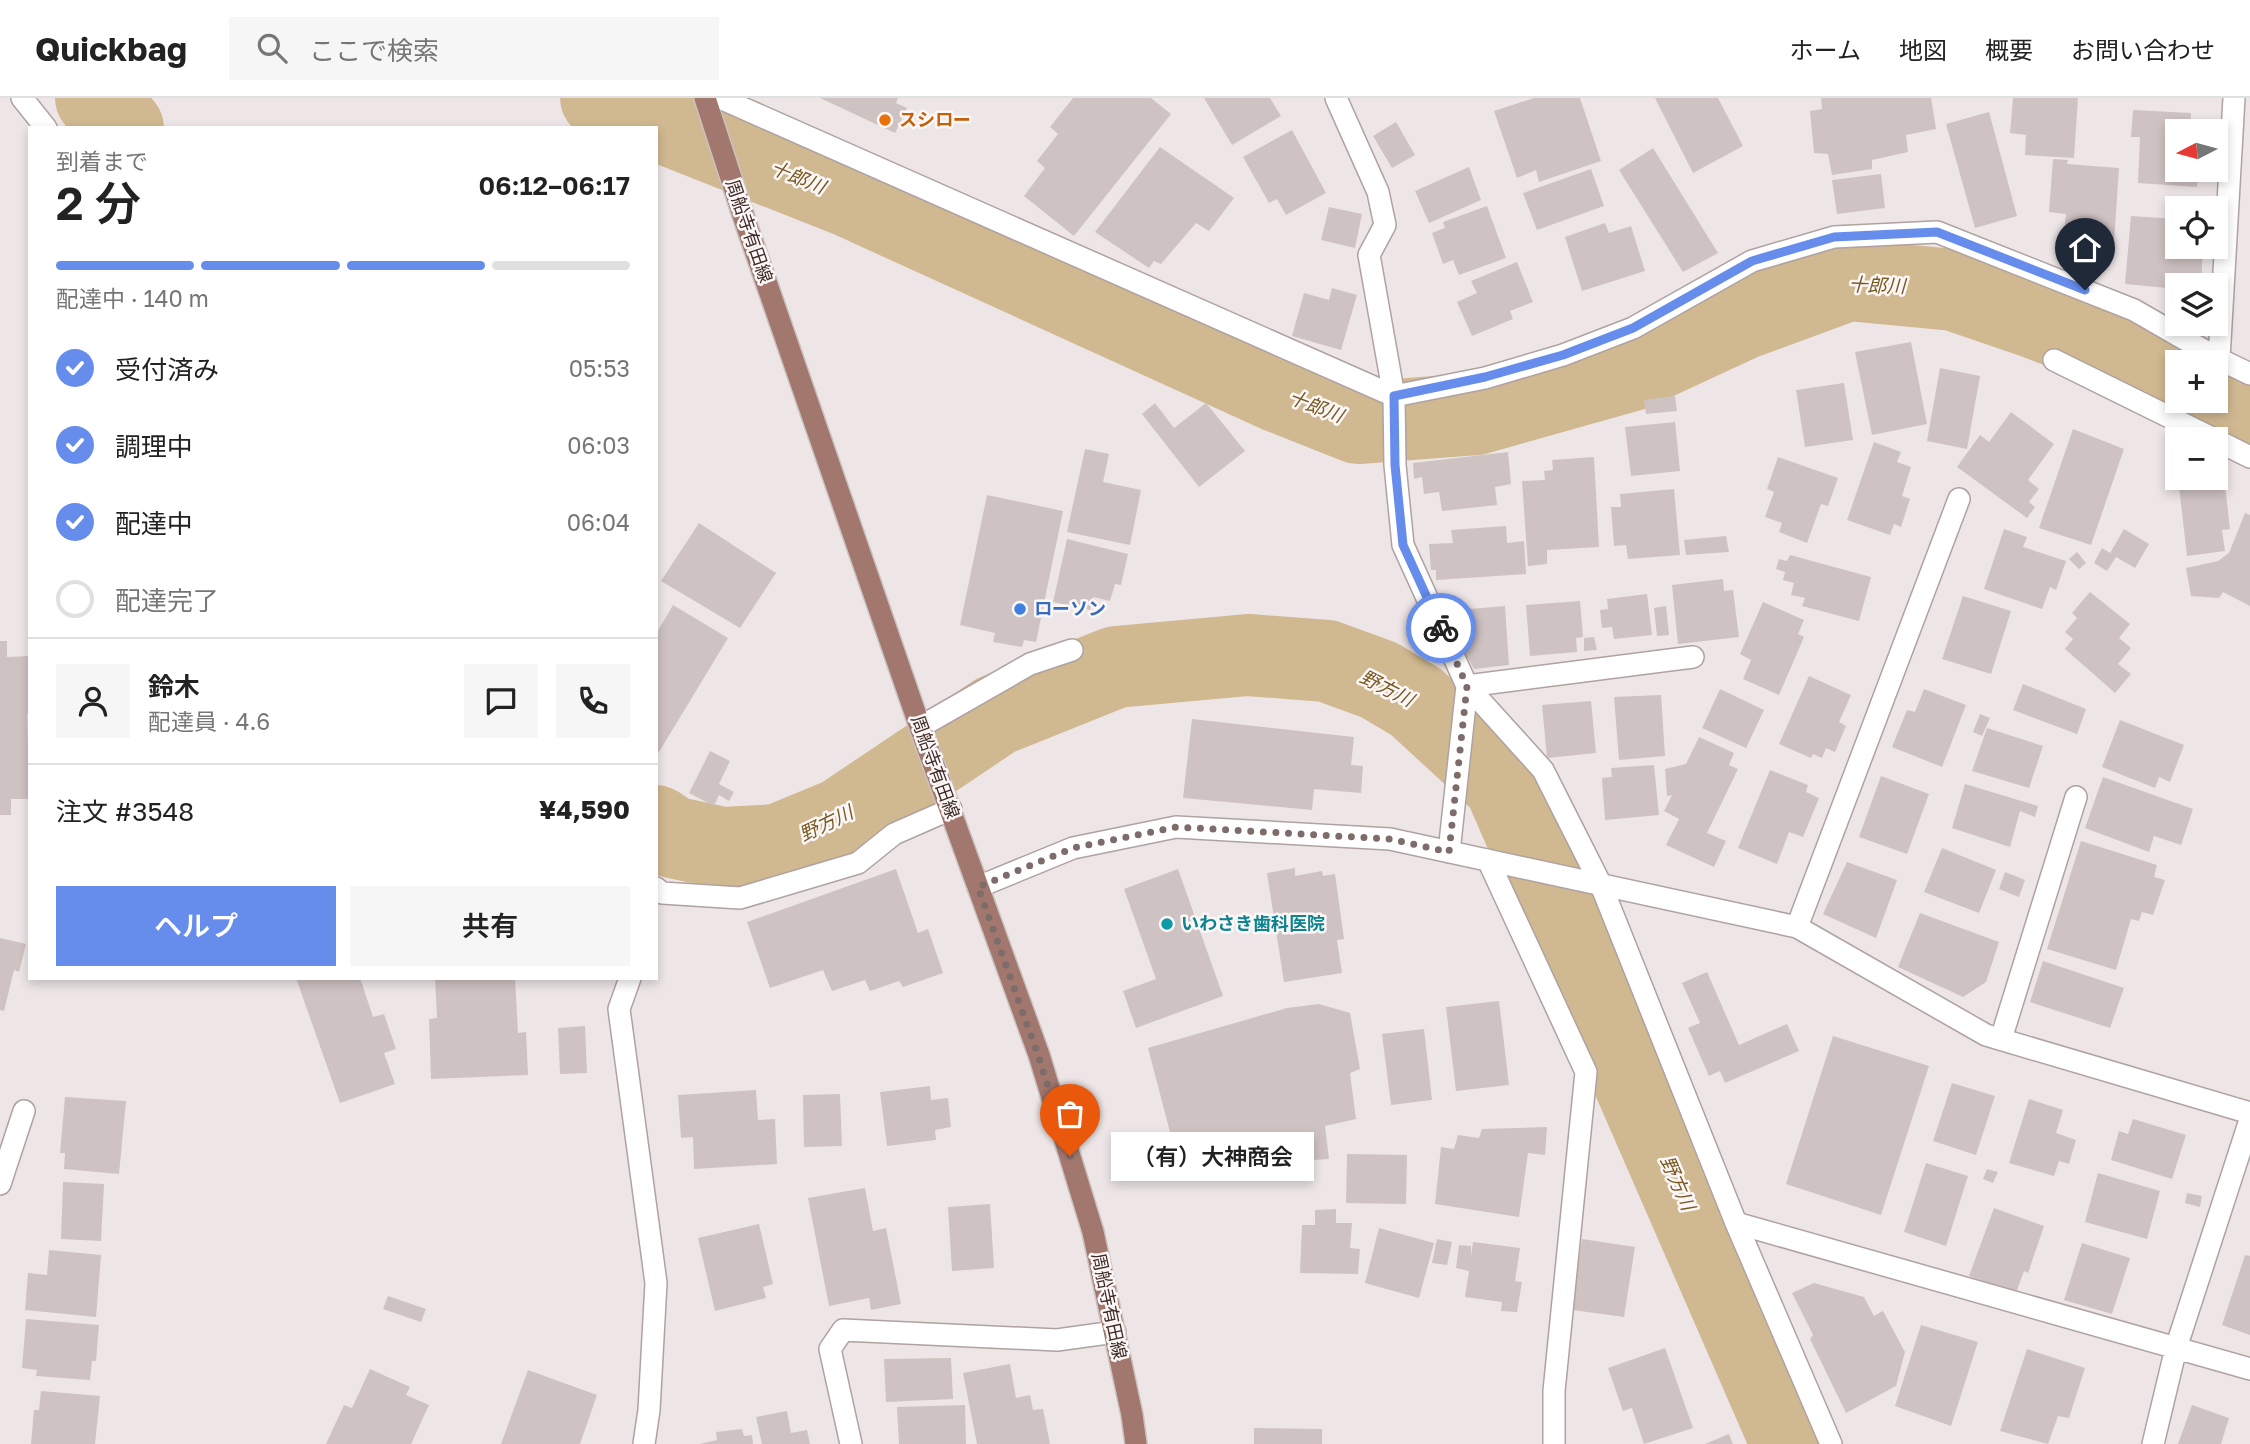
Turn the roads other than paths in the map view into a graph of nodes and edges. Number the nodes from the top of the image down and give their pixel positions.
1 (22, 98) edge
2 (705, 98) edge
3 (720, 98) edge
4 (1336, 98) edge
5 (2234, 98) edge
6 (44, 126) edge
7 (2203, 350) edge
8 (2220, 350) edge
9 (2054, 360) dead end
10 (2228, 363) edge
11 (2250, 374) edge
12 (1394, 396) junction
13 (2189, 427) edge
14 (2228, 446) edge
15 (2250, 457) edge
16 (1959, 499) dead end
17 (1072, 650) dead end
18 (1693, 657) dead end
19 (1467, 686) junction
20 (920, 727) junction
21 (2076, 797) dead end
22 (951, 809) junction
23 (1449, 852) junction
24 (1497, 862) junction
25 (1591, 883) junction
26 (978, 887) junction
27 (658, 896) edge
28 (1797, 928) junction
29 (629, 980) edge
30 (2001, 1039) junction
31 (24, 1111) dead end
32 (2250, 1114) edge
33 (2250, 1120) edge
34 (0, 1184) edge
35 (1736, 1223) junction
36 (1115, 1332) junction
37 (2176, 1348) junction
38 (2250, 1369) edge
39 (643, 1444) edge
40 (851, 1444) edge
41 (1136, 1444) edge
42 (1554, 1444) edge
43 (1830, 1444) edge
44 (2153, 1444) edge

1 - 6 street
2 - 20 main road, 周船寺有田線
3 - 12 street
4 - 12 street
5 - 8 street
7 - 12 street
9 - 13 street
10 - 11 street
12 - 19 street
14 - 15 street
16 - 28 street
17 - 20 street
18 - 19 street
19 - 23 street
19 - 25 street
20 - 22 main road, 周船寺有田線
21 - 30 street
22 - 26 main road, 周船寺有田線
22 - 27 street
23 - 24 street
23 - 26 street
24 - 25 street
24 - 42 street
25 - 28 street
25 - 35 street
26 - 36 main road, 周船寺有田線
28 - 30 street
29 - 39 street
30 - 32 street
31 - 34 street
33 - 37 street
35 - 37 street
35 - 43 street
36 - 40 street
36 - 41 main road, 周船寺有田線
37 - 38 street
37 - 44 street

